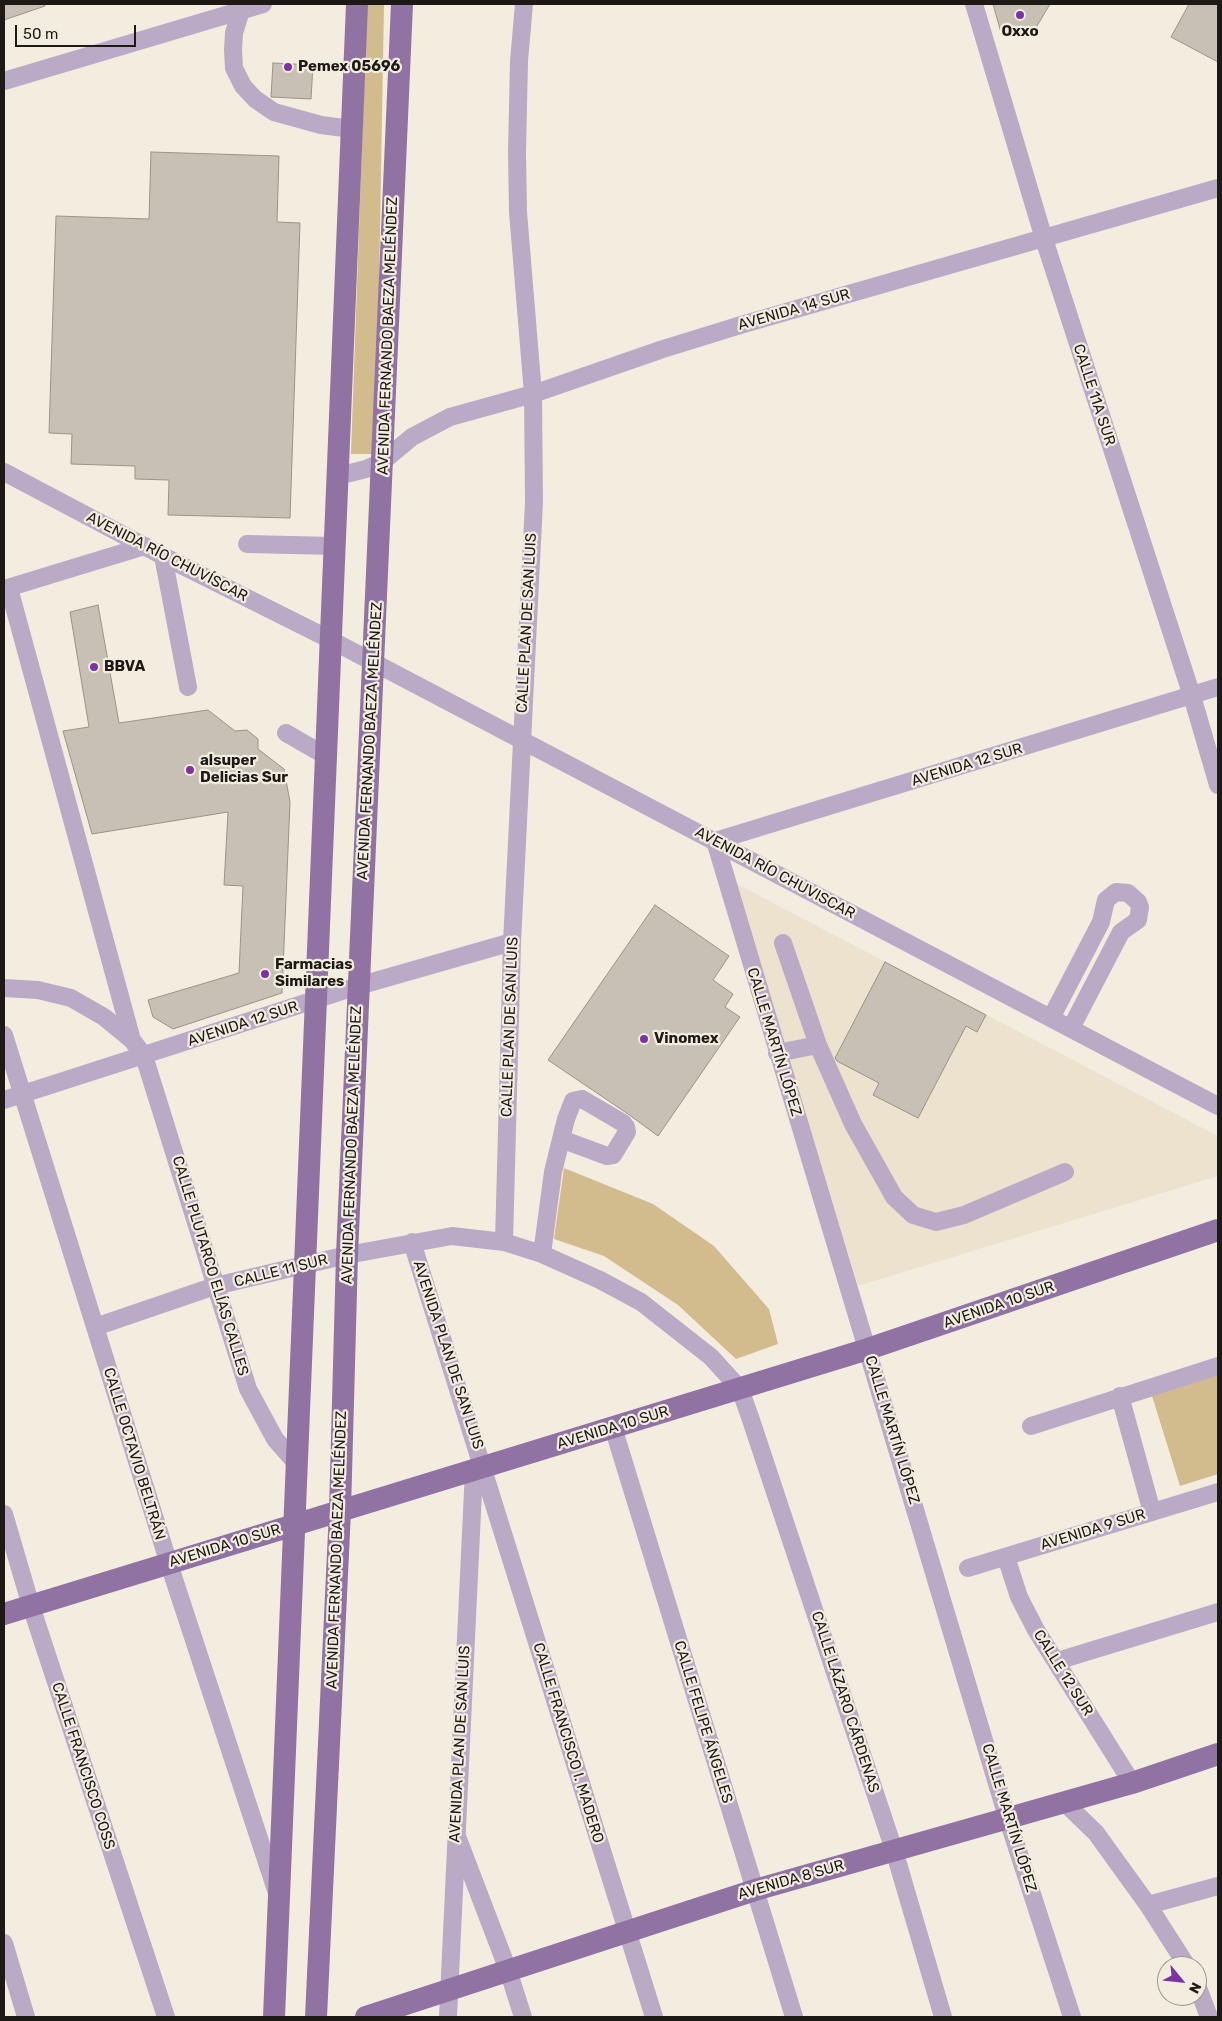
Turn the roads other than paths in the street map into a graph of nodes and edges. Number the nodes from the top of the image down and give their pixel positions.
1 (263, 4) edge
2 (357, 4) edge
3 (402, 4) edge
4 (524, 4) edge
5 (974, 4) edge
6 (242, 7) edge
7 (4, 81) edge
8 (352, 129) junction
9 (1218, 188) edge
10 (1044, 239) junction
11 (534, 394) junction
12 (382, 462) junction
13 (4, 472) edge
14 (338, 476) junction
15 (247, 544) dead end
16 (145, 546) junction
17 (335, 546) junction
18 (163, 556) junction
19 (6, 589) edge
20 (331, 640) junction
21 (374, 662) junction
22 (188, 687) dead end
23 (1218, 687) edge
24 (1192, 696) junction
25 (286, 732) dead end
26 (521, 740) junction
27 (326, 756) junction
28 (1218, 786) edge
29 (715, 841) junction
30 (512, 942) junction
31 (784, 943) dead end
32 (358, 986) junction
33 (4, 988) edge
34 (316, 1000) junction
35 (1051, 1018) junction
36 (1070, 1028) junction
37 (4, 1035) edge
38 (132, 1040) junction
39 (818, 1045) junction
40 (777, 1053) junction
41 (144, 1056) junction
42 (21, 1094) junction
43 (4, 1100) edge
44 (1218, 1106) edge
45 (561, 1138) dead end
46 (1065, 1172) dead end
47 (1218, 1230) edge
48 (412, 1242) junction
49 (504, 1242) junction
50 (542, 1254) junction
51 (347, 1255) junction
52 (305, 1264) junction
53 (215, 1286) junction
54 (95, 1327) junction
55 (868, 1349) junction
56 (1218, 1366) edge
57 (740, 1389) junction
58 (1120, 1396) junction
59 (1031, 1426) dead end
60 (613, 1428) junction
61 (297, 1464) junction
62 (479, 1469) junction
63 (1218, 1492) edge
64 (340, 1511) junction
65 (1152, 1512) junction
66 (4, 1514) edge
67 (294, 1525) junction
68 (1006, 1557) junction
69 (169, 1564) junction
70 (968, 1568) dead end
71 (31, 1606) junction
72 (1218, 1612) edge
73 (4, 1614) edge
74 (1057, 1661) junction
75 (1218, 1754) edge
76 (1132, 1783) junction
77 (1063, 1801) junction
78 (1007, 1817) junction
79 (456, 1833) junction
80 (894, 1850) junction
81 (1218, 1886) edge
82 (755, 1890) junction
83 (279, 1900) junction
84 (1148, 1905) junction
85 (625, 1931) junction
86 (4, 1943) edge
87 (1181, 1956) edge
88 (508, 1970) junction
89 (449, 1991) junction
90 (26, 2017) edge
91 (166, 2017) edge
92 (274, 2017) edge
93 (316, 2017) edge
94 (366, 2017) edge
95 (448, 2017) edge
96 (523, 2017) edge
97 (654, 2017) edge
98 (794, 2017) edge
99 (943, 2017) edge
100 (1072, 2017) edge

1 - 6 street
2 - 8 main road
3 - 12 main road, AVENIDA FERNANDO BAEZA MELÉNDEZ
4 - 11 street, CALLE PLAN DE SAN LUIS
5 - 10 street, CALLE 11A SUR
6 - 7 street
6 - 8 street
8 - 14 main road
9 - 10 street, AVENIDA 14 SUR
10 - 11 street, AVENIDA 14 SUR
10 - 24 street, CALLE 11A SUR
11 - 12 street, AVENIDA 14 SUR
11 - 26 street, CALLE PLAN DE SAN LUIS
12 - 14 street, AVENIDA 14 SUR
12 - 21 main road, AVENIDA FERNANDO BAEZA MELÉNDEZ
13 - 16 street, AVENIDA RÍO CHUVÍSCAR
14 - 17 main road
15 - 17 street
16 - 18 street, AVENIDA RÍO CHUVÍSCAR
16 - 19 street
17 - 20 main road
18 - 20 street, AVENIDA RÍO CHUVÍSCAR
18 - 22 street
19 - 38 street
20 - 21 street, AVENIDA RÍO CHUVISCAR
20 - 27 main road
21 - 26 street, AVENIDA RÍO CHUVISCAR
21 - 32 main road, AVENIDA FERNANDO BAEZA MELÉNDEZ
23 - 24 street, AVENIDA 12 SUR
24 - 28 street, CALLE 11A SUR
24 - 29 street, AVENIDA 12 SUR
25 - 27 street
26 - 29 street, AVENIDA RÍO CHUVISCAR
26 - 30 street, CALLE PLAN DE SAN LUIS
27 - 34 main road
29 - 35 street, AVENIDA RÍO CHUVISCAR
29 - 40 street, CALLE MARTÍN LÓPEZ
30 - 32 street, AVENIDA 12 SUR
30 - 49 street, CALLE PLAN DE SAN LUIS
31 - 39 street
32 - 34 street, AVENIDA 12 SUR
32 - 51 main road, AVENIDA FERNANDO BAEZA MELÉNDEZ
33 - 38 street
34 - 41 street, AVENIDA 12 SUR
34 - 52 main road
35 - 36 street, AVENIDA RÍO CHUVISCAR
35 - 36 street
36 - 44 street, AVENIDA RÍO CHUVISCAR
37 - 42 street, CALLE OCTAVIO BELTRÁN
38 - 41 street, CALLE PLUTARCO ELÍAS CALLES
39 - 40 street
39 - 46 street
40 - 55 street, CALLE MARTÍN LÓPEZ
41 - 42 street, AVENIDA 12 SUR
41 - 53 street, CALLE PLUTARCO ELÍAS CALLES
42 - 43 street, AVENIDA 12 SUR
42 - 54 street, CALLE OCTAVIO BELTRÁN
45 - 50 street
47 - 55 main road, AVENIDA 10 SUR
48 - 49 street, CALLE 11 SUR
48 - 51 street, CALLE 11 SUR
48 - 62 street, AVENIDA PLAN DE SAN LUIS
49 - 50 street, CALLE 11 SUR
50 - 57 street, CALLE 11 SUR
51 - 52 street, CALLE 11 SUR
51 - 64 main road, AVENIDA FERNANDO BAEZA MELÉNDEZ
52 - 53 street, CALLE 11 SUR
52 - 61 main road
53 - 54 street, CALLE 11 SUR
53 - 61 street, CALLE PLUTARCO ELÍAS CALLES
54 - 69 street, CALLE OCTAVIO BELTRÁN
55 - 57 main road, AVENIDA 10 SUR
55 - 78 street, CALLE MARTÍN LÓPEZ
56 - 58 street
57 - 60 main road, AVENIDA 10 SUR
57 - 80 street, CALLE LÁZARO CÁRDENAS
58 - 59 street
58 - 65 street
60 - 62 main road, AVENIDA 10 SUR
60 - 82 street, CALLE FELIPE ÁNGELES
61 - 67 main road
62 - 64 main road, AVENIDA 10 SUR
62 - 79 street, AVENIDA PLAN DE SAN LUIS
62 - 85 street, CALLE FRANCISCO I. MADERO
63 - 65 street, AVENIDA 9 SUR
64 - 67 main road, AVENIDA 10 SUR
64 - 93 main road, AVENIDA FERNANDO BAEZA MELÉNDEZ
65 - 68 street, AVENIDA 9 SUR
66 - 71 street, CALLE FRANCISCO COSS
67 - 69 main road, AVENIDA 10 SUR
67 - 83 main road
68 - 70 street, AVENIDA 9 SUR
68 - 74 street, CALLE 12 SUR
69 - 71 main road, AVENIDA 10 SUR
69 - 83 street, CALLE OCTAVIO BELTRÁN
71 - 73 main road, AVENIDA 10 SUR
71 - 91 street, CALLE FRANCISCO COSS
72 - 74 street
74 - 76 street, CALLE 12 SUR
75 - 76 main road, AVENIDA 8 SUR
76 - 77 main road, AVENIDA 8 SUR
77 - 78 main road, AVENIDA 8 SUR
77 - 84 street
78 - 80 main road, AVENIDA 8 SUR
78 - 100 street, CALLE MARTÍN LÓPEZ
79 - 88 street
79 - 89 street, AVENIDA PLAN DE SAN LUIS
80 - 82 main road, AVENIDA 8 SUR
80 - 99 street, CALLE LÁZARO CÁRDENAS
81 - 84 street
82 - 85 main road, AVENIDA 8 SUR
82 - 98 street, CALLE FELIPE ÁNGELES
83 - 92 main road
84 - 87 street
85 - 88 main road, AVENIDA 8 SUR
85 - 97 street, CALLE FRANCISCO I. MADERO
86 - 90 street
88 - 89 main road, AVENIDA 8 SUR
88 - 96 street
89 - 94 main road, AVENIDA 8 SUR
89 - 95 street, AVENIDA PLAN DE SAN LUIS

